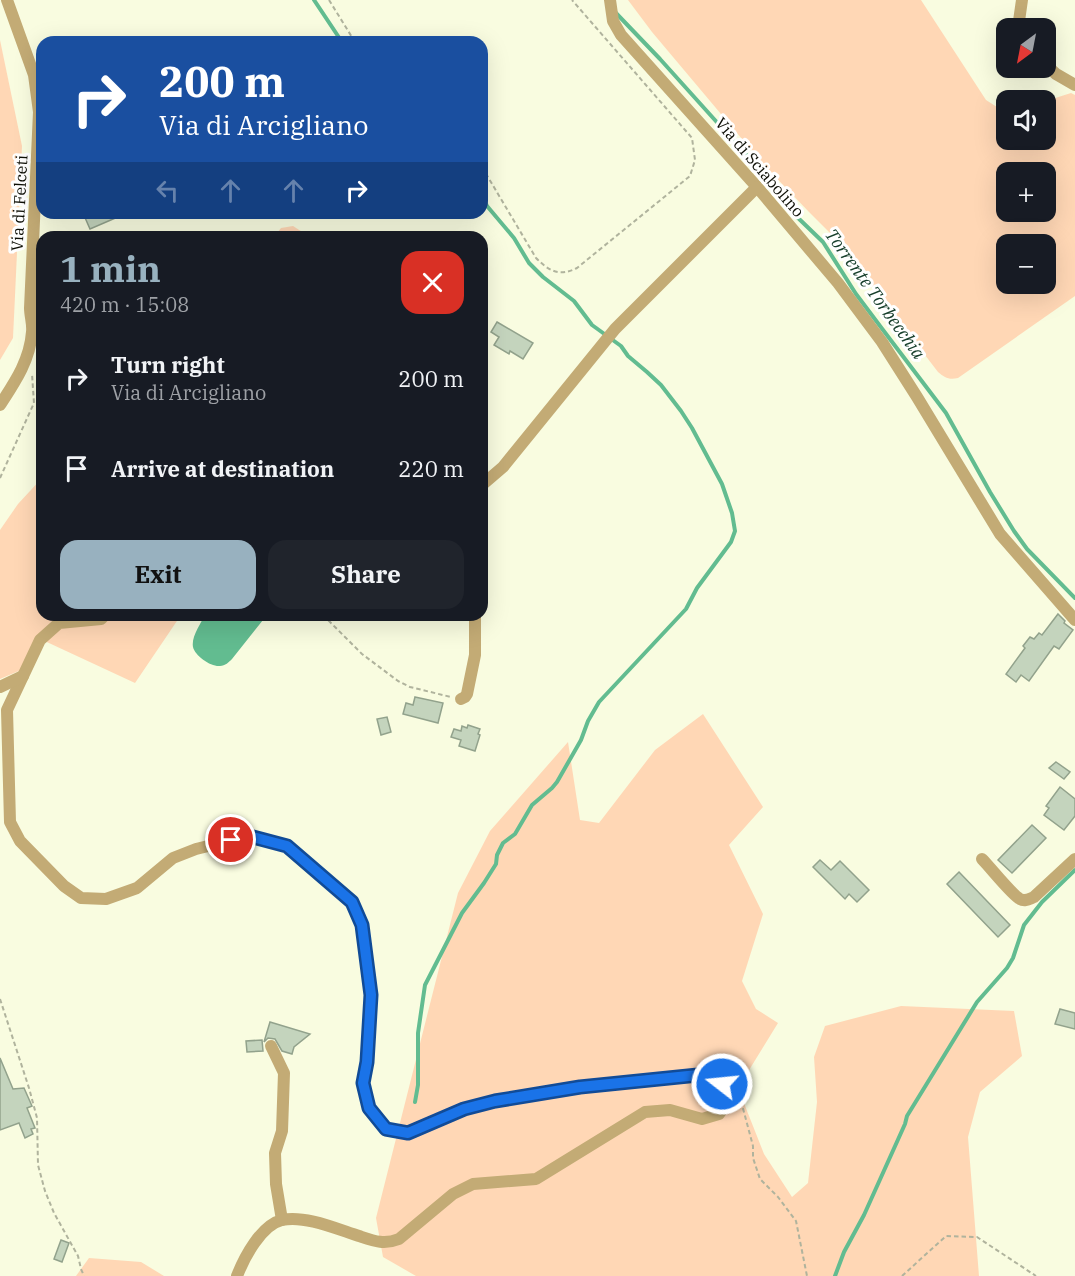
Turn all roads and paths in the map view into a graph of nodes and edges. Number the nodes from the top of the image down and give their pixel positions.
1 (7, 0) edge
2 (329, 0) edge
3 (572, 0) edge
4 (610, 0) edge
5 (1022, 0) edge
6 (1019, 18) edge
7 (351, 36) edge
8 (1056, 74) edge
9 (1075, 85) edge
10 (36, 90) edge
11 (36, 177) edge
12 (488, 177) edge
13 (757, 187) junction
14 (33, 329) junction
15 (36, 332) edge
16 (32, 366) dead end
17 (0, 405) edge
18 (0, 478) edge
19 (488, 481) edge
20 (1075, 620) edge
21 (80, 621) edge
22 (329, 621) edge
23 (475, 621) edge
24 (23, 676) junction
25 (0, 687) edge
26 (461, 699) joint
27 (982, 859) dead end
28 (1075, 860) edge
29 (0, 999) edge
30 (271, 1046) dead end
31 (726, 1094) junction
32 (282, 1220) junction
33 (84, 1276) edge
34 (237, 1276) edge
35 (807, 1276) edge
36 (902, 1276) edge
37 (1036, 1276) edge

1 - 10 street, Via di Felceti
2 - 7 path
3 - 12 path
4 - 13 street, Via di Sciabolino
5 - 6 street
8 - 9 street
11 - 14 street, Via di Felceti
13 - 19 street
13 - 20 street, Via di Sciabolino
14 - 15 street
14 - 17 street, Via di Felceti
16 - 18 path
21 - 24 street
22 - 26 path
23 - 26 street
24 - 25 street
24 - 31 street
27 - 28 street
29 - 33 path
30 - 32 street
31 - 32 street
31 - 35 path
32 - 34 street
36 - 37 path

